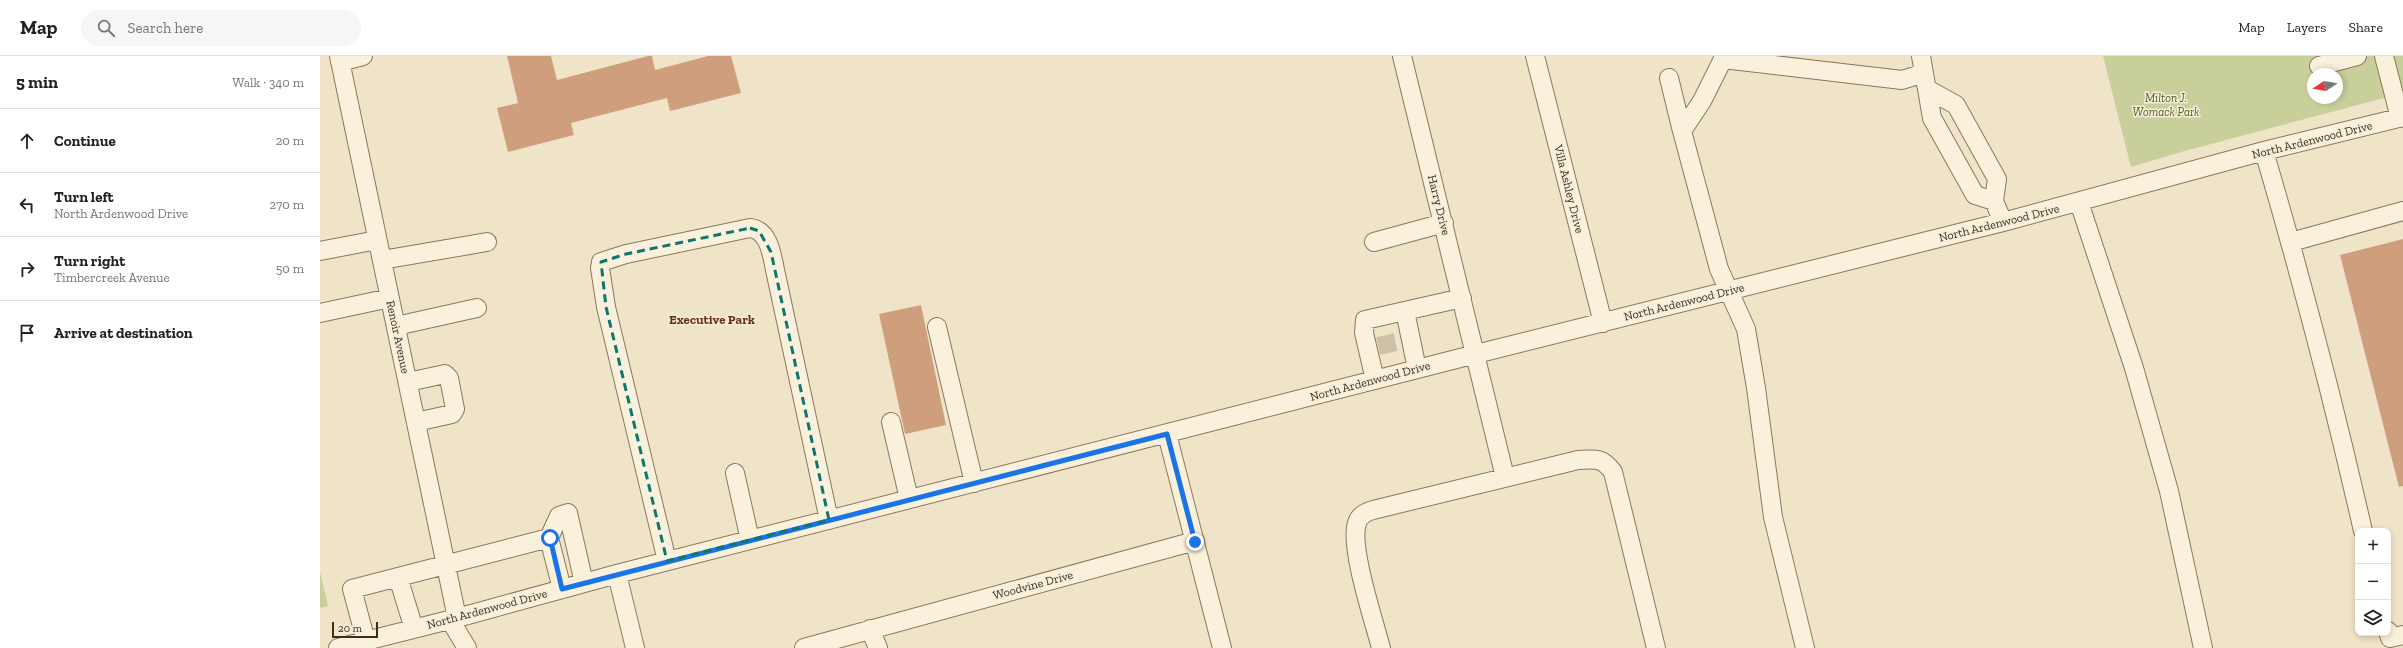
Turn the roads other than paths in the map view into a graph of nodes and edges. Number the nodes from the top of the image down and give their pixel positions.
1 (363, 56) edge
2 (1402, 56) edge
3 (1535, 56) edge
4 (2358, 56) edge
5 (2384, 56) edge
6 (1723, 57) edge
7 (339, 59) edge
8 (2319, 66) dead end
9 (1924, 73) edge
10 (1669, 78) dead end
11 (2401, 118) edge
12 (1682, 132) junction
13 (2264, 151) junction
14 (1994, 201) junction
15 (2078, 202) junction
16 (2403, 211) edge
17 (2003, 222) junction
18 (1444, 223) junction
19 (377, 240) junction
20 (486, 242) dead end
21 (1374, 242) dead end
22 (2291, 242) junction
23 (320, 252) edge
24 (382, 260) junction
25 (1729, 291) junction
26 (390, 298) junction
27 (1462, 298) junction
28 (477, 308) dead end
29 (1405, 311) junction
30 (320, 313) edge
31 (1603, 323) junction
32 (396, 326) junction
33 (937, 327) dead end
34 (1476, 354) junction
35 (1418, 369) junction
36 (1375, 380) junction
37 (408, 382) junction
38 (416, 422) junction
39 (891, 422) dead end
40 (1167, 434) junction
41 (734, 473) dead end
42 (1505, 477) junction
43 (974, 483) junction
44 (909, 499) junction
45 (829, 520) junction
46 (2362, 528) edge
47 (550, 538) junction
48 (750, 540) junction
49 (1195, 542) junction
50 (668, 561) junction
51 (446, 564) junction
52 (617, 574) junction
53 (398, 577) junction
54 (584, 583) junction
55 (562, 589) junction
56 (454, 619) junction
57 (414, 629) junction
58 (870, 629) junction
59 (366, 641) junction
60 (338, 648) edge
61 (467, 648) edge
62 (635, 648) edge
63 (804, 648) edge
64 (878, 648) edge
65 (1222, 648) edge
66 (1381, 648) edge
67 (1656, 648) edge
68 (1805, 648) edge
69 (2203, 648) edge

1 - 7 street
2 - 18 street, Harry Drive
3 - 31 street, Villa Ashley Drive
4 - 8 street
5 - 11 street
6 - 9 street
6 - 12 street
7 - 19 street, Renoir Avenue
9 - 14 street
9 - 14 street
10 - 12 street
11 - 13 street, North Ardenwood Drive
12 - 25 street
13 - 15 street, North Ardenwood Drive
13 - 22 street
14 - 17 street
15 - 17 street, North Ardenwood Drive
15 - 69 street
16 - 22 street
17 - 25 street, North Ardenwood Drive
18 - 21 street
18 - 27 street, Harry Drive
19 - 23 street
19 - 24 street, Renoir Avenue
20 - 24 street
22 - 46 street
24 - 26 street, Renoir Avenue
25 - 31 street, North Ardenwood Drive
25 - 68 street
26 - 30 street
26 - 32 street, Renoir Avenue
27 - 29 street
27 - 34 street, Harry Drive
28 - 32 street
29 - 35 street
29 - 36 street
31 - 34 street, North Ardenwood Drive
32 - 37 street, Renoir Avenue
33 - 43 street
34 - 35 street, North Ardenwood Drive
34 - 42 street, Harry Drive
35 - 36 street, North Ardenwood Drive
36 - 40 street, North Ardenwood Drive
37 - 38 street, Renoir Avenue
37 - 38 street
38 - 51 street, Renoir Avenue
39 - 44 street
40 - 43 street, North Ardenwood Drive
40 - 49 street
41 - 48 street
42 - 66 street
42 - 67 street
43 - 44 street, North Ardenwood Drive
44 - 45 street, North Ardenwood Drive
45 - 48 street, North Ardenwood Drive
45 - 50 street
47 - 51 street
47 - 54 street
47 - 55 street
48 - 50 street, North Ardenwood Drive
49 - 58 street, Woodvine Drive
49 - 65 street
50 - 52 street, North Ardenwood Drive
51 - 53 street
51 - 56 street, Renoir Avenue
52 - 54 street, North Ardenwood Drive
52 - 62 street
53 - 57 street
53 - 59 street
54 - 55 street, North Ardenwood Drive
55 - 56 street, North Ardenwood Drive
56 - 57 street, North Ardenwood Drive
56 - 61 street, Renoir Avenue
57 - 59 street, North Ardenwood Drive
58 - 63 street, Woodvine Drive
58 - 64 street
59 - 60 street, North Ardenwood Drive

